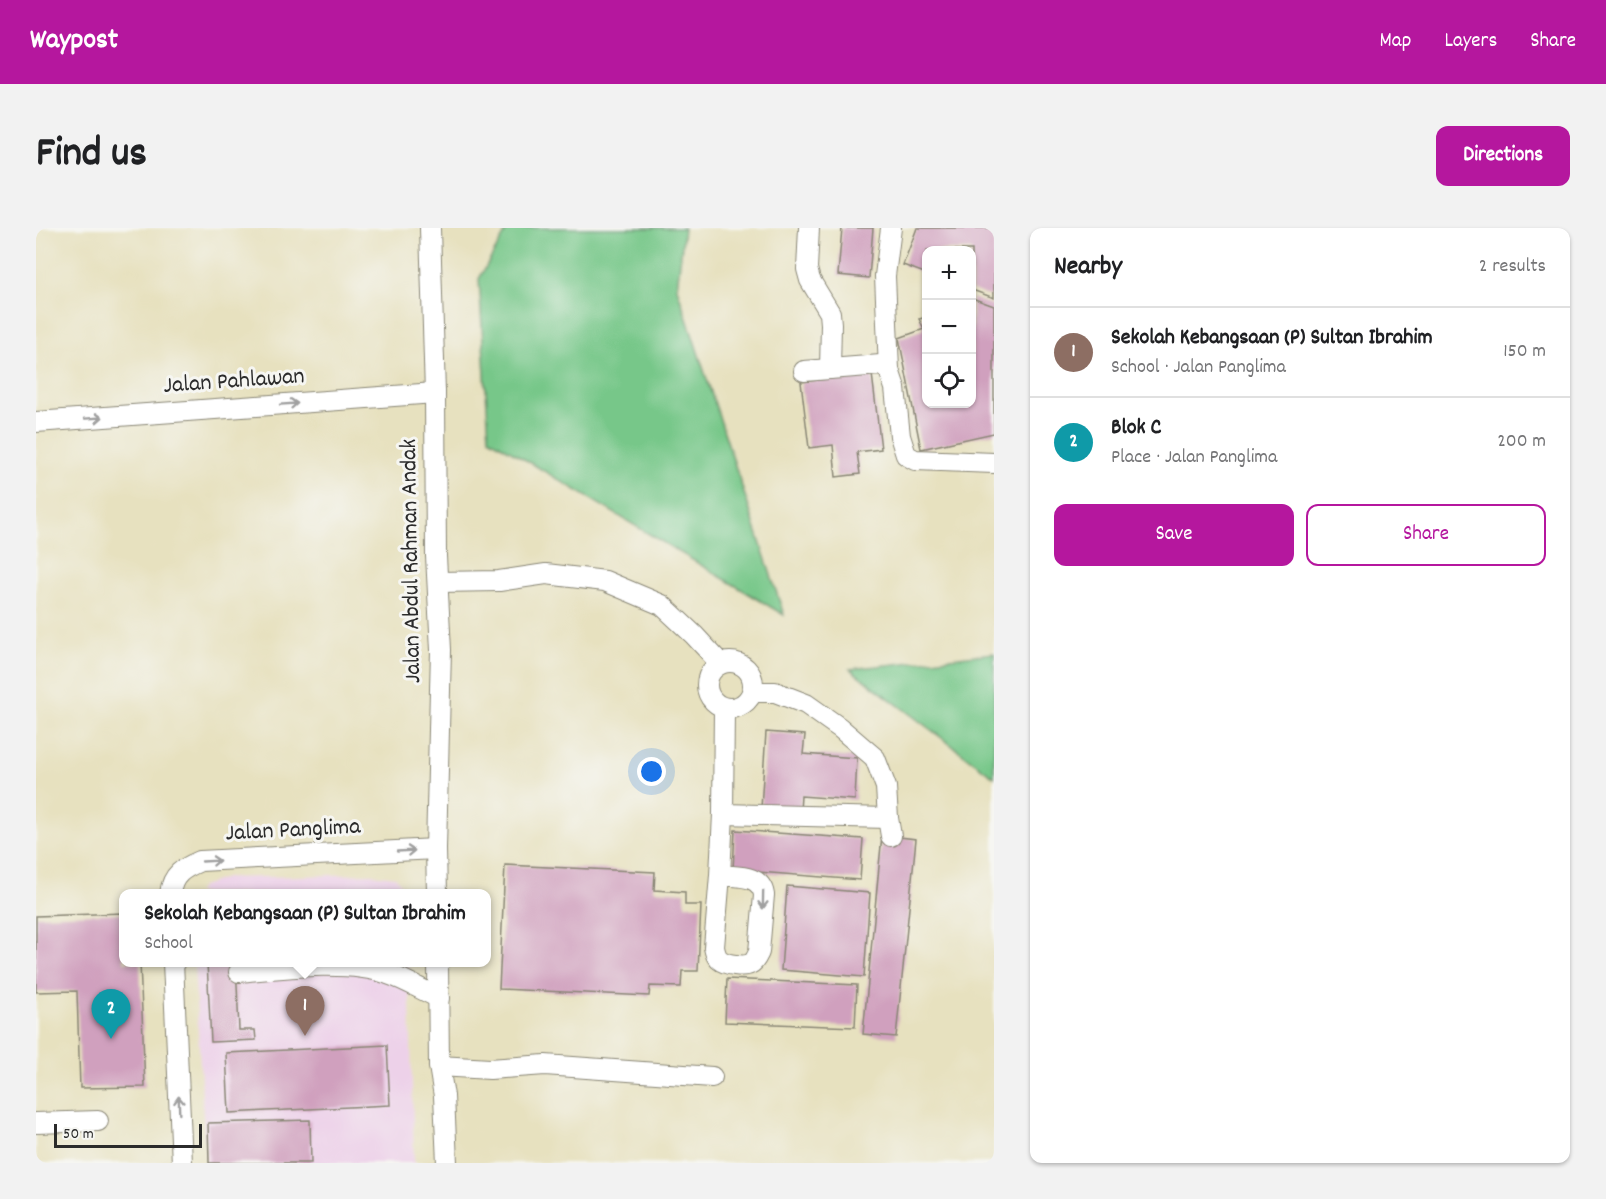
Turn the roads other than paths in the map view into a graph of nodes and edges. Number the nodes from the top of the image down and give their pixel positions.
1 (430, 228) edge
2 (809, 228) edge
3 (891, 228) edge
4 (830, 369) junction
5 (889, 370) junction
6 (804, 371) dead end
7 (435, 393) junction
8 (36, 422) edge
9 (994, 463) edge
10 (438, 582) junction
11 (720, 663) junction
12 (752, 692) junction
13 (724, 708) junction
14 (723, 814) junction
15 (436, 849) junction
16 (720, 875) dead end
17 (170, 889) edge
18 (437, 889) edge
19 (173, 967) edge
20 (307, 967) edge
21 (357, 967) edge
22 (438, 967) edge
23 (239, 972) dead end
24 (439, 998) junction
25 (439, 1066) junction
26 (712, 1077) dead end
27 (98, 1121) dead end
28 (36, 1123) edge
29 (182, 1163) edge
30 (447, 1163) edge

1 - 7 street, Jalan Abdul Rahman Andak
2 - 4 street
3 - 5 street
4 - 5 street
4 - 6 street
5 - 9 street
8 -> 7 street, Jalan Pahlawan
7 - 10 street, Jalan Abdul Rahman Andak
10 - 11 street
10 - 15 street, Jalan Abdul Rahman Andak
11 - 12 street
11 - 13 street
12 - 13 street
12 - 14 street
13 - 14 street
14 - 16 street
17 -> 15 street, Jalan Panglima
15 - 18 street, Jalan Abdul Rahman Andak
29 -> 19 street
20 - 23 street
21 - 24 street
22 - 24 street
24 - 25 street
25 - 26 street
25 - 30 street
27 - 28 street

